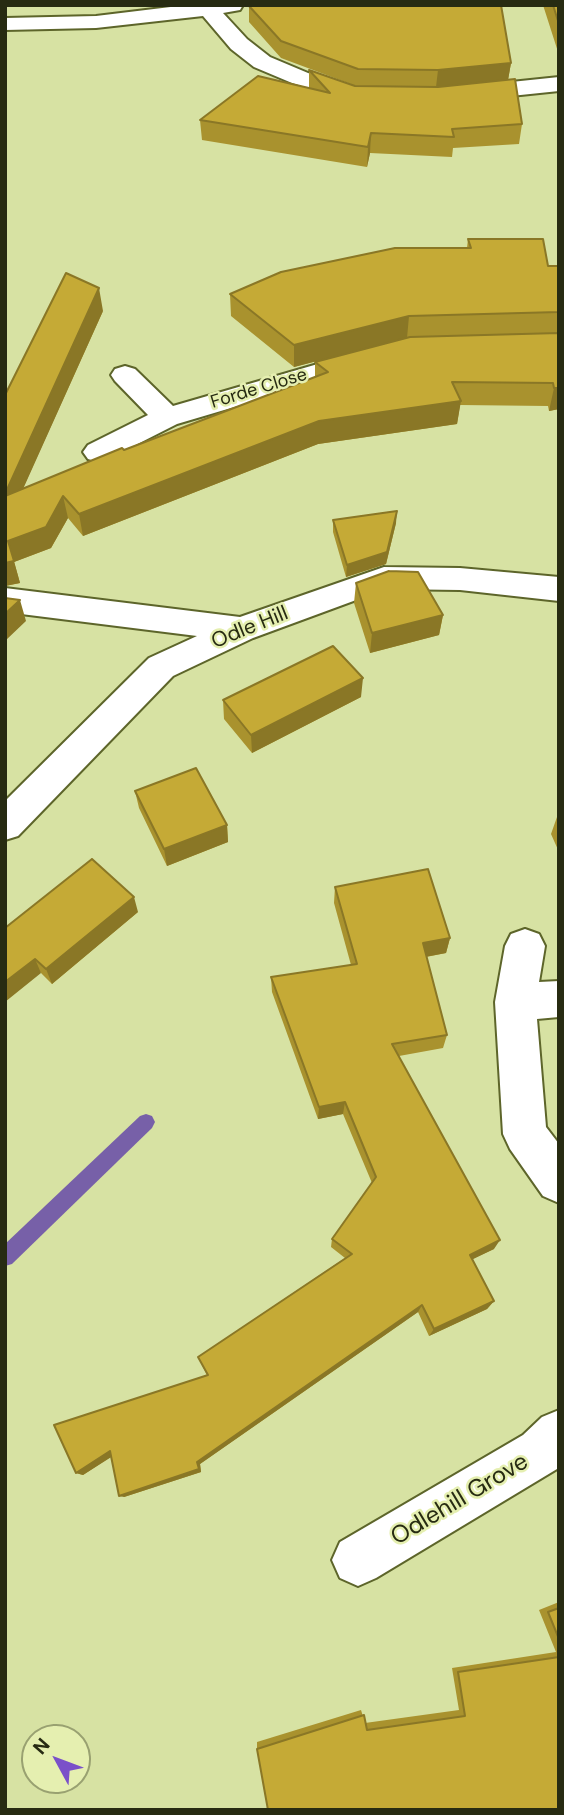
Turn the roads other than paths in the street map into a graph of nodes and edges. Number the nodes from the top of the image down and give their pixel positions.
1 (235, 5) edge
2 (208, 9) junction
3 (5, 24) edge
4 (559, 84) edge
5 (381, 96) edge
6 (436, 97) edge
7 (394, 352) edge
8 (125, 375) dead end
9 (167, 417) junction
10 (98, 452) dead end
11 (559, 589) edge
12 (5, 600) edge
13 (241, 629) junction
14 (5, 825) edge
15 (525, 946) dead end
16 (559, 999) edge
17 (515, 1002) junction
18 (559, 1181) edge
19 (559, 1434) edge
20 (358, 1560) dead end

1 - 2 street
2 - 3 street
2 - 5 street
4 - 6 street
7 - 9 street, Forde Close
8 - 9 street
9 - 10 street, Forde Close
11 - 13 street, Odle Hill
12 - 13 street
13 - 14 street, Odle Hill
15 - 17 street
16 - 17 street
17 - 18 street
19 - 20 street, Odlehill Grove

